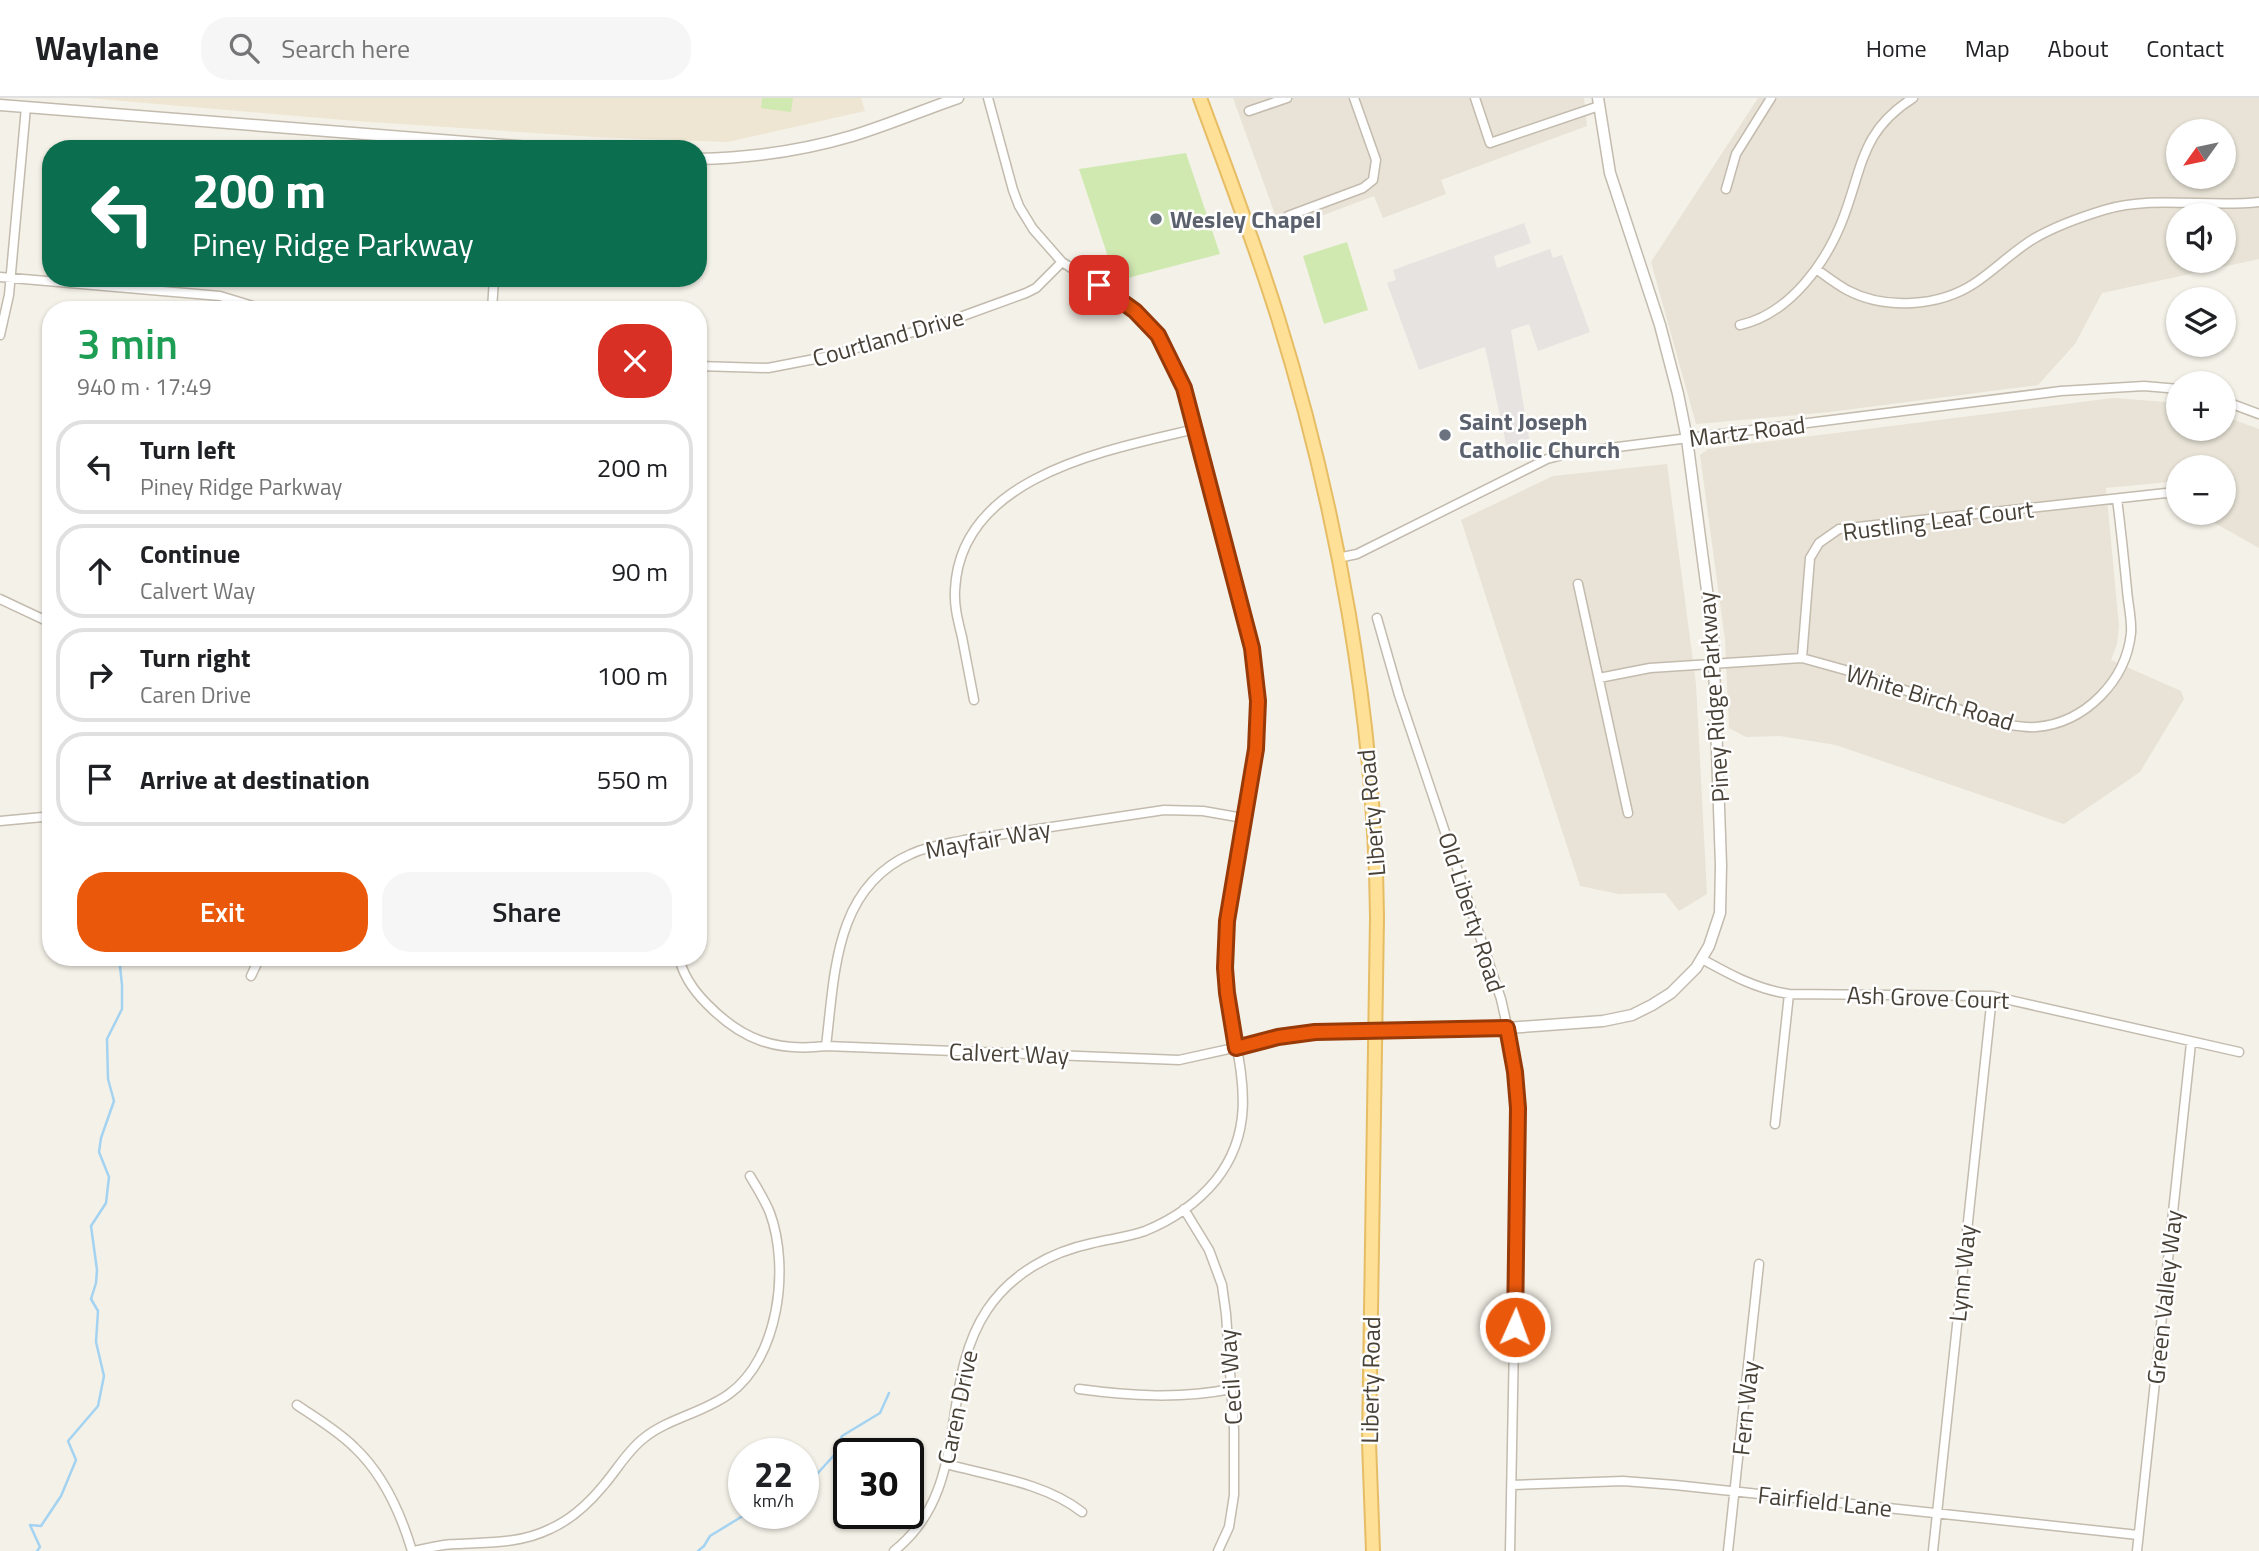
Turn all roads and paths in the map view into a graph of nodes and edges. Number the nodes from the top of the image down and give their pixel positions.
1 (958, 98) edge
2 (988, 98) edge
3 (1200, 98) edge
4 (1287, 98) edge
5 (1354, 98) edge
6 (1475, 98) edge
7 (1771, 98) edge
8 (1913, 98) edge
9 (1598, 102) edge
10 (0, 105) edge
11 (26, 107) junction
12 (1250, 111) dead end
13 (422, 140) edge
14 (707, 159) edge
15 (1726, 189) dead end
16 (2259, 202) edge
17 (1288, 216) dead end
18 (1062, 262) junction
19 (1816, 269) junction
20 (5, 277) edge
21 (42, 280) edge
22 (118, 287) edge
23 (236, 301) edge
24 (1740, 325) dead end
25 (0, 335) edge
26 (707, 366) edge
27 (2166, 388) edge
28 (2236, 405) edge
29 (2259, 414) edge
30 (1195, 429) junction
31 (1687, 439) junction
32 (2166, 495) edge
33 (2117, 499) junction
34 (1338, 558) junction
35 (1578, 584) dead end
36 (0, 599) edge
37 (1377, 618) dead end
38 (42, 619) edge
39 (1802, 658) junction
40 (1715, 664) junction
41 (1599, 678) junction
42 (974, 700) dead end
43 (1628, 813) dead end
44 (42, 817) edge
45 (1243, 818) junction
46 (0, 821) edge
47 (1702, 959) junction
48 (256, 966) edge
49 (683, 966) edge
50 (251, 976) dead end
51 (1789, 994) junction
52 (1992, 996) junction
53 (1507, 1028) junction
54 (1376, 1029) junction
55 (2191, 1043) junction
56 (826, 1046) junction
57 (1236, 1048) junction
58 (2238, 1052) dead end
59 (1775, 1124) dead end
60 (750, 1176) dead end
61 (1184, 1209) junction
62 (1759, 1264) dead end
63 (1079, 1389) dead end
64 (1231, 1389) junction
65 (298, 1405) dead end
66 (946, 1464) junction
67 (1512, 1485) junction
68 (1736, 1491) junction
69 (1082, 1512) dead end
70 (1937, 1513) junction
71 (2138, 1535) junction
72 (413, 1551) edge
73 (894, 1551) edge
74 (1219, 1551) edge
75 (1373, 1551) edge
76 (1510, 1551) edge
77 (1728, 1551) edge
78 (1933, 1551) edge
79 (2137, 1551) edge

1 - 14 street
2 - 18 street, Caren Drive
3 - 34 main road, Liberty Road
4 - 12 street
5 - 17 street
6 - 9 street
7 - 15 street
8 - 19 street
9 - 31 street, Piney Ridge Parkway
10 - 11 street
11 - 13 street
11 - 20 street
16 - 19 street
18 - 26 street, Courtland Drive
18 - 30 street, Caren Drive
19 - 24 street
20 - 21 street
20 - 25 street
22 - 23 street
27 - 31 street, Martz Road
28 - 29 street
30 - 42 street
30 - 45 street, Caren Drive
31 - 34 street, Martz Road
31 - 40 street, Piney Ridge Parkway
32 - 33 street, Rustling Leaf Court
33 - 39 street, Rustling Leaf Court
33 - 39 street, White Birch Road
34 - 54 main road, Liberty Road
35 - 41 street
36 - 38 street
37 - 53 street, Old Liberty Road
39 - 40 street, White Birch Road
40 - 41 street, White Birch Road
40 - 47 street, Piney Ridge Parkway
41 - 43 street
44 - 46 street
45 - 56 street, Mayfair Way
45 - 57 street, Caren Drive
47 - 51 street, Ash Grove Court
47 - 53 street, Piney Ridge Parkway
48 - 50 street
49 - 56 street, Calvert Way
51 - 52 street, Ash Grove Court
51 - 59 street
52 - 55 street, Ash Grove Court
52 - 70 street, Lynn Way
53 - 54 street, Piney Ridge Parkway
53 - 67 street, Old Liberty Road
54 - 57 street, Calvert Way
54 - 75 main road, Liberty Road
55 - 58 street, Ash Grove Court
55 - 71 street, Green Valley Way
56 - 57 street, Calvert Way
57 - 61 street, Caren Drive
60 - 72 street
61 - 64 street, Cecil Way
61 - 66 street, Caren Drive
62 - 68 street, Fern Way
63 - 64 street
64 - 74 street, Cecil Way
65 - 72 street
66 - 69 street
66 - 73 street, Caren Drive
67 - 68 street, Fairfield Lane
67 - 76 street, Old Liberty Road
68 - 70 street, Fairfield Lane
68 - 77 street, Fern Way
70 - 71 street, Fairfield Lane
70 - 78 street, Lynn Way
71 - 79 street, Green Valley Way

